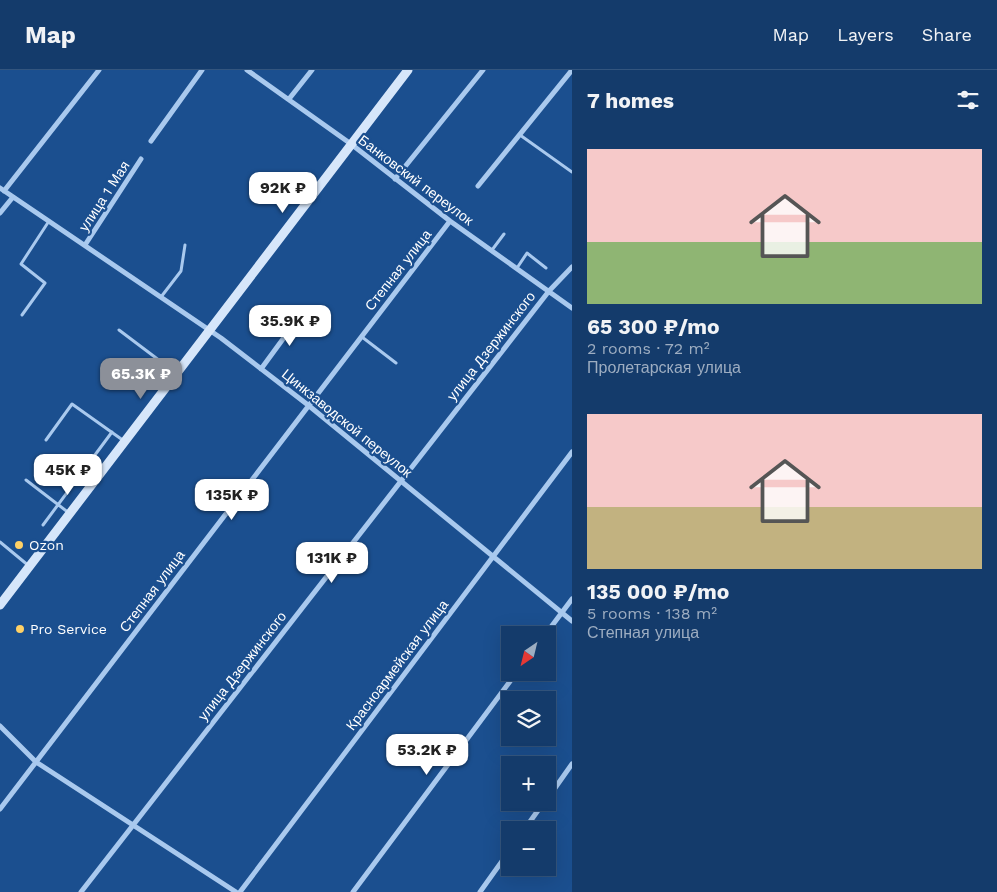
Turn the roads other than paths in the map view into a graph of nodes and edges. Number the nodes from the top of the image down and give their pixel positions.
1 (99, 70) edge
2 (202, 70) edge
3 (247, 70) edge
4 (312, 70) edge
5 (408, 70) edge
6 (484, 70) edge
7 (572, 70) edge
8 (289, 99) junction
9 (520, 135) junction
10 (151, 141) dead end
11 (351, 144) junction
12 (142, 159) dead end
13 (572, 172) edge
14 (395, 179) junction
15 (478, 186) dead end
16 (2, 190) edge
17 (13, 197) junction
18 (0, 212) edge
19 (49, 221) junction
20 (450, 221) junction
21 (504, 234) dead end
22 (85, 245) junction
23 (185, 245) dead end
24 (492, 250) junction
25 (572, 267) edge
26 (516, 268) junction
27 (546, 268) dead end
28 (549, 291) junction
29 (161, 297) junction
30 (572, 308) edge
31 (302, 313) dead end
32 (22, 314) dead end
33 (210, 329) junction
34 (119, 330) dead end
35 (361, 336) junction
36 (396, 363) dead end
37 (262, 369) junction
38 (176, 373) junction
39 (308, 405) junction
40 (112, 432) junction
41 (46, 440) dead end
42 (124, 442) junction
43 (572, 452) edge
44 (26, 480) dead end
45 (400, 480) junction
46 (58, 504) junction
47 (70, 513) junction
48 (43, 526) dead end
49 (0, 542) edge
50 (493, 556) junction
51 (30, 566) junction
52 (572, 599) edge
53 (0, 605) edge
54 (561, 613) junction
55 (572, 621) edge
56 (552, 626) edge
57 (510, 681) edge
58 (0, 726) edge
59 (36, 762) junction
60 (572, 764) edge
61 (556, 787) edge
62 (0, 809) edge
63 (134, 823) junction
64 (501, 863) edge
65 (81, 892) edge
66 (238, 892) edge
67 (353, 892) edge
68 (480, 892) edge

1 - 16 street
2 - 10 street
3 - 8 street, Банковский переулок
4 - 8 street
5 - 11 main road
6 - 14 street
7 - 9 street
8 - 11 street, Банковский переулок
9 - 13 lane
9 - 15 street
11 - 14 street, Банковский переулок
11 - 33 main road
12 - 22 street, улица 1 Мая
14 - 20 street, Банковский переулок
16 - 17 street, Цинкзаводской переулок
17 - 18 street
17 - 19 street, Цинкзаводской переулок
19 - 22 street, Цинкзаводской переулок
19 - 32 lane
20 - 24 street, Банковский переулок
20 - 35 street, Степная улица
21 - 24 lane
22 - 29 street, Цинкзаводской переулок
23 - 29 lane
24 - 26 street, Банковский переулок
25 - 28 street, улица Дзержинского
26 - 27 lane
26 - 28 street, Банковский переулок
28 - 30 street, Банковский переулок
28 - 45 street, улица Дзержинского
29 - 33 street, Цинкзаводской переулок
31 - 37 street
33 - 37 street, Цинкзаводской переулок
33 - 38 main road
34 - 38 lane
35 - 36 lane
35 - 39 street, Степная улица
37 - 39 street, Цинкзаводской переулок
38 - 42 main road
39 - 45 street, Цинкзаводской переулок
39 - 59 street, Степная улица
40 - 41 lane
40 - 42 lane
40 - 46 lane
42 - 47 main road
43 - 50 street, Красноармейская улица
44 - 46 lane
45 - 50 street, Цинкзаводской переулок
45 - 63 street, улица Дзержинского
46 - 47 lane
46 - 48 lane
47 - 51 main road
49 - 51 lane
50 - 54 street, Цинкзаводской переулок
50 - 66 street, Красноармейская улица
51 - 53 main road
52 - 54 street
54 - 55 street, Цинкзаводской переулок
54 - 56 street
57 - 67 street
58 - 59 street
59 - 62 street, Степная улица
59 - 63 street
60 - 61 street
63 - 65 street, улица Дзержинского
63 - 66 street
64 - 68 street

